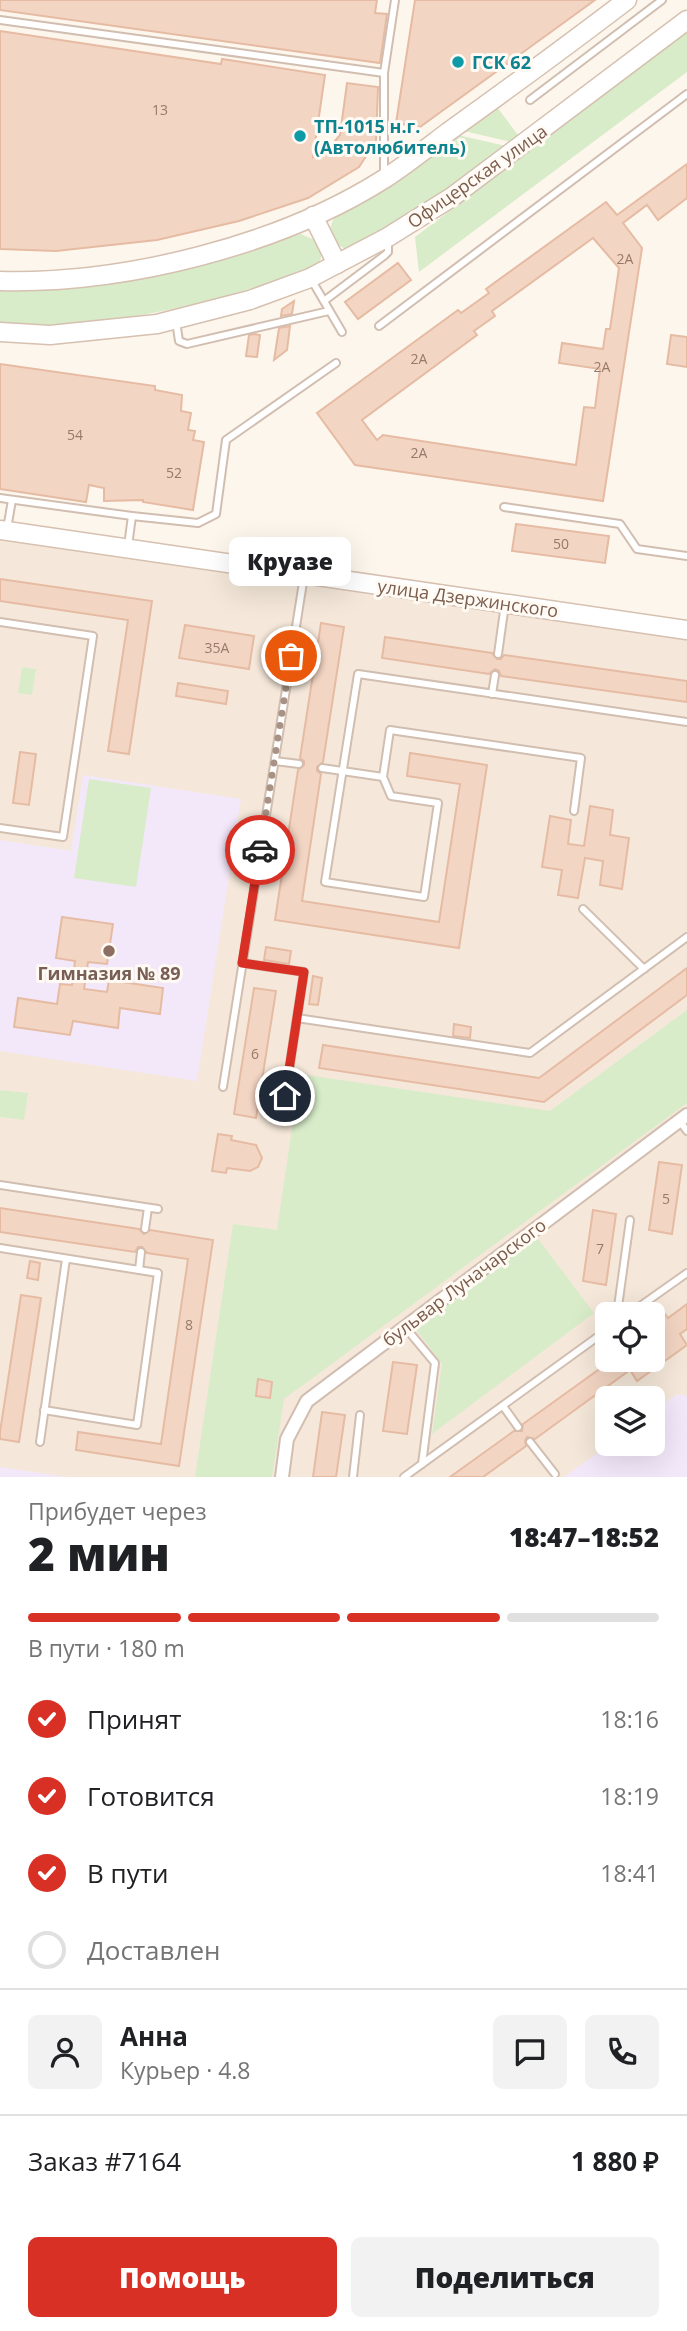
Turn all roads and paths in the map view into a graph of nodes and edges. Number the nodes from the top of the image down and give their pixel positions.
1 (395, 0) edge
2 (662, 0) edge
3 (616, 3) edge
4 (0, 20) edge
5 (687, 20) edge
6 (384, 73) junction
7 (687, 93) edge
8 (530, 100) dead end
9 (384, 179) junction
10 (313, 216) junction
11 (388, 237) junction
12 (337, 264) junction
13 (310, 278) junction
14 (0, 281) edge
15 (324, 301) junction
16 (329, 311) junction
17 (175, 319) junction
18 (379, 326) dead end
19 (0, 332) edge
20 (342, 332) dead end
21 (336, 363) dead end
22 (0, 498) edge
23 (12, 500) junction
24 (505, 507) dead end
25 (132, 516) junction
26 (4, 530) edge
27 (128, 548) junction
28 (687, 556) edge
29 (304, 574) junction
30 (505, 603) junction
31 (0, 622) edge
32 (687, 630) edge
33 (498, 654) dead end
34 (495, 675) dead end
35 (492, 694) junction
36 (687, 722) edge
37 (275, 761) junction
38 (299, 764) dead end
39 (322, 768) dead end
40 (343, 771) junction
41 (383, 777) junction
42 (574, 811) dead end
43 (0, 828) edge
44 (583, 909) dead end
45 (687, 937) edge
46 (242, 963) junction
47 (644, 969) junction
48 (297, 1018) junction
49 (223, 1087) dead end
50 (285, 1096) dead end
51 (684, 1122) edge
52 (0, 1185) edge
53 (148, 1208) junction
54 (158, 1209) dead end
55 (630, 1220) dead end
56 (145, 1230) dead end
57 (0, 1248) edge
58 (141, 1252) dead end
59 (66, 1259) junction
60 (139, 1270) junction
61 (687, 1273) edge
62 (619, 1302) edge
63 (646, 1302) edge
64 (405, 1326) junction
65 (595, 1339) edge
66 (503, 1406) junction
67 (44, 1410) junction
68 (360, 1415) dead end
69 (518, 1427) dead end
70 (40, 1442) dead end
71 (530, 1443) dead end
72 (422, 1464) junction
73 (555, 1474) dead end
74 (282, 1477) edge
75 (354, 1477) edge
76 (404, 1477) edge

1 - 6 lane
2 - 8 lane
3 - 9 main road
4 - 6 lane
5 - 11 main road, Офицерская улица
6 - 9 lane
7 - 18 lane
9 - 10 main road
10 - 12 main road
10 - 14 main road
11 - 12 main road, Офицерская улица
11 - 15 lane
12 - 13 main road, Офицерская улица
13 - 15 lane
13 - 17 main road, Офицерская улица
15 - 16 lane
16 - 17 lane
16 - 20 lane
17 - 19 main road, Офицерская улица
21 - 25 lane
22 - 23 lane
23 - 25 lane
23 - 26 lane
24 - 28 lane
25 - 27 lane
26 - 27 main road, улица Дзержинского
27 - 29 main road, улица Дзержинского
29 - 30 main road, улица Дзержинского
29 - 37 lane
30 - 32 main road, улица Дзержинского
30 - 33 lane
31 - 43 lane
34 - 35 lane
35 - 36 lane
35 - 40 lane
37 - 38 lane
37 - 46 lane
39 - 40 lane
40 - 41 lane
40 - 41 lane
41 - 42 lane
44 - 47 lane
45 - 47 lane
46 - 48 lane
46 - 49 lane
47 - 48 lane
48 - 50 lane
51 - 64 street, бульвар Луначарского
52 - 53 lane
53 - 54 lane
53 - 56 lane
55 - 62 lane
57 - 59 lane
58 - 60 lane
59 - 60 lane
59 - 67 lane
60 - 67 lane
61 - 63 lane
64 - 72 lane
64 - 74 street, бульвар Луначарского
65 - 66 lane
66 - 69 lane
66 - 72 lane
67 - 70 lane
68 - 75 lane
71 - 73 lane
72 - 76 lane

